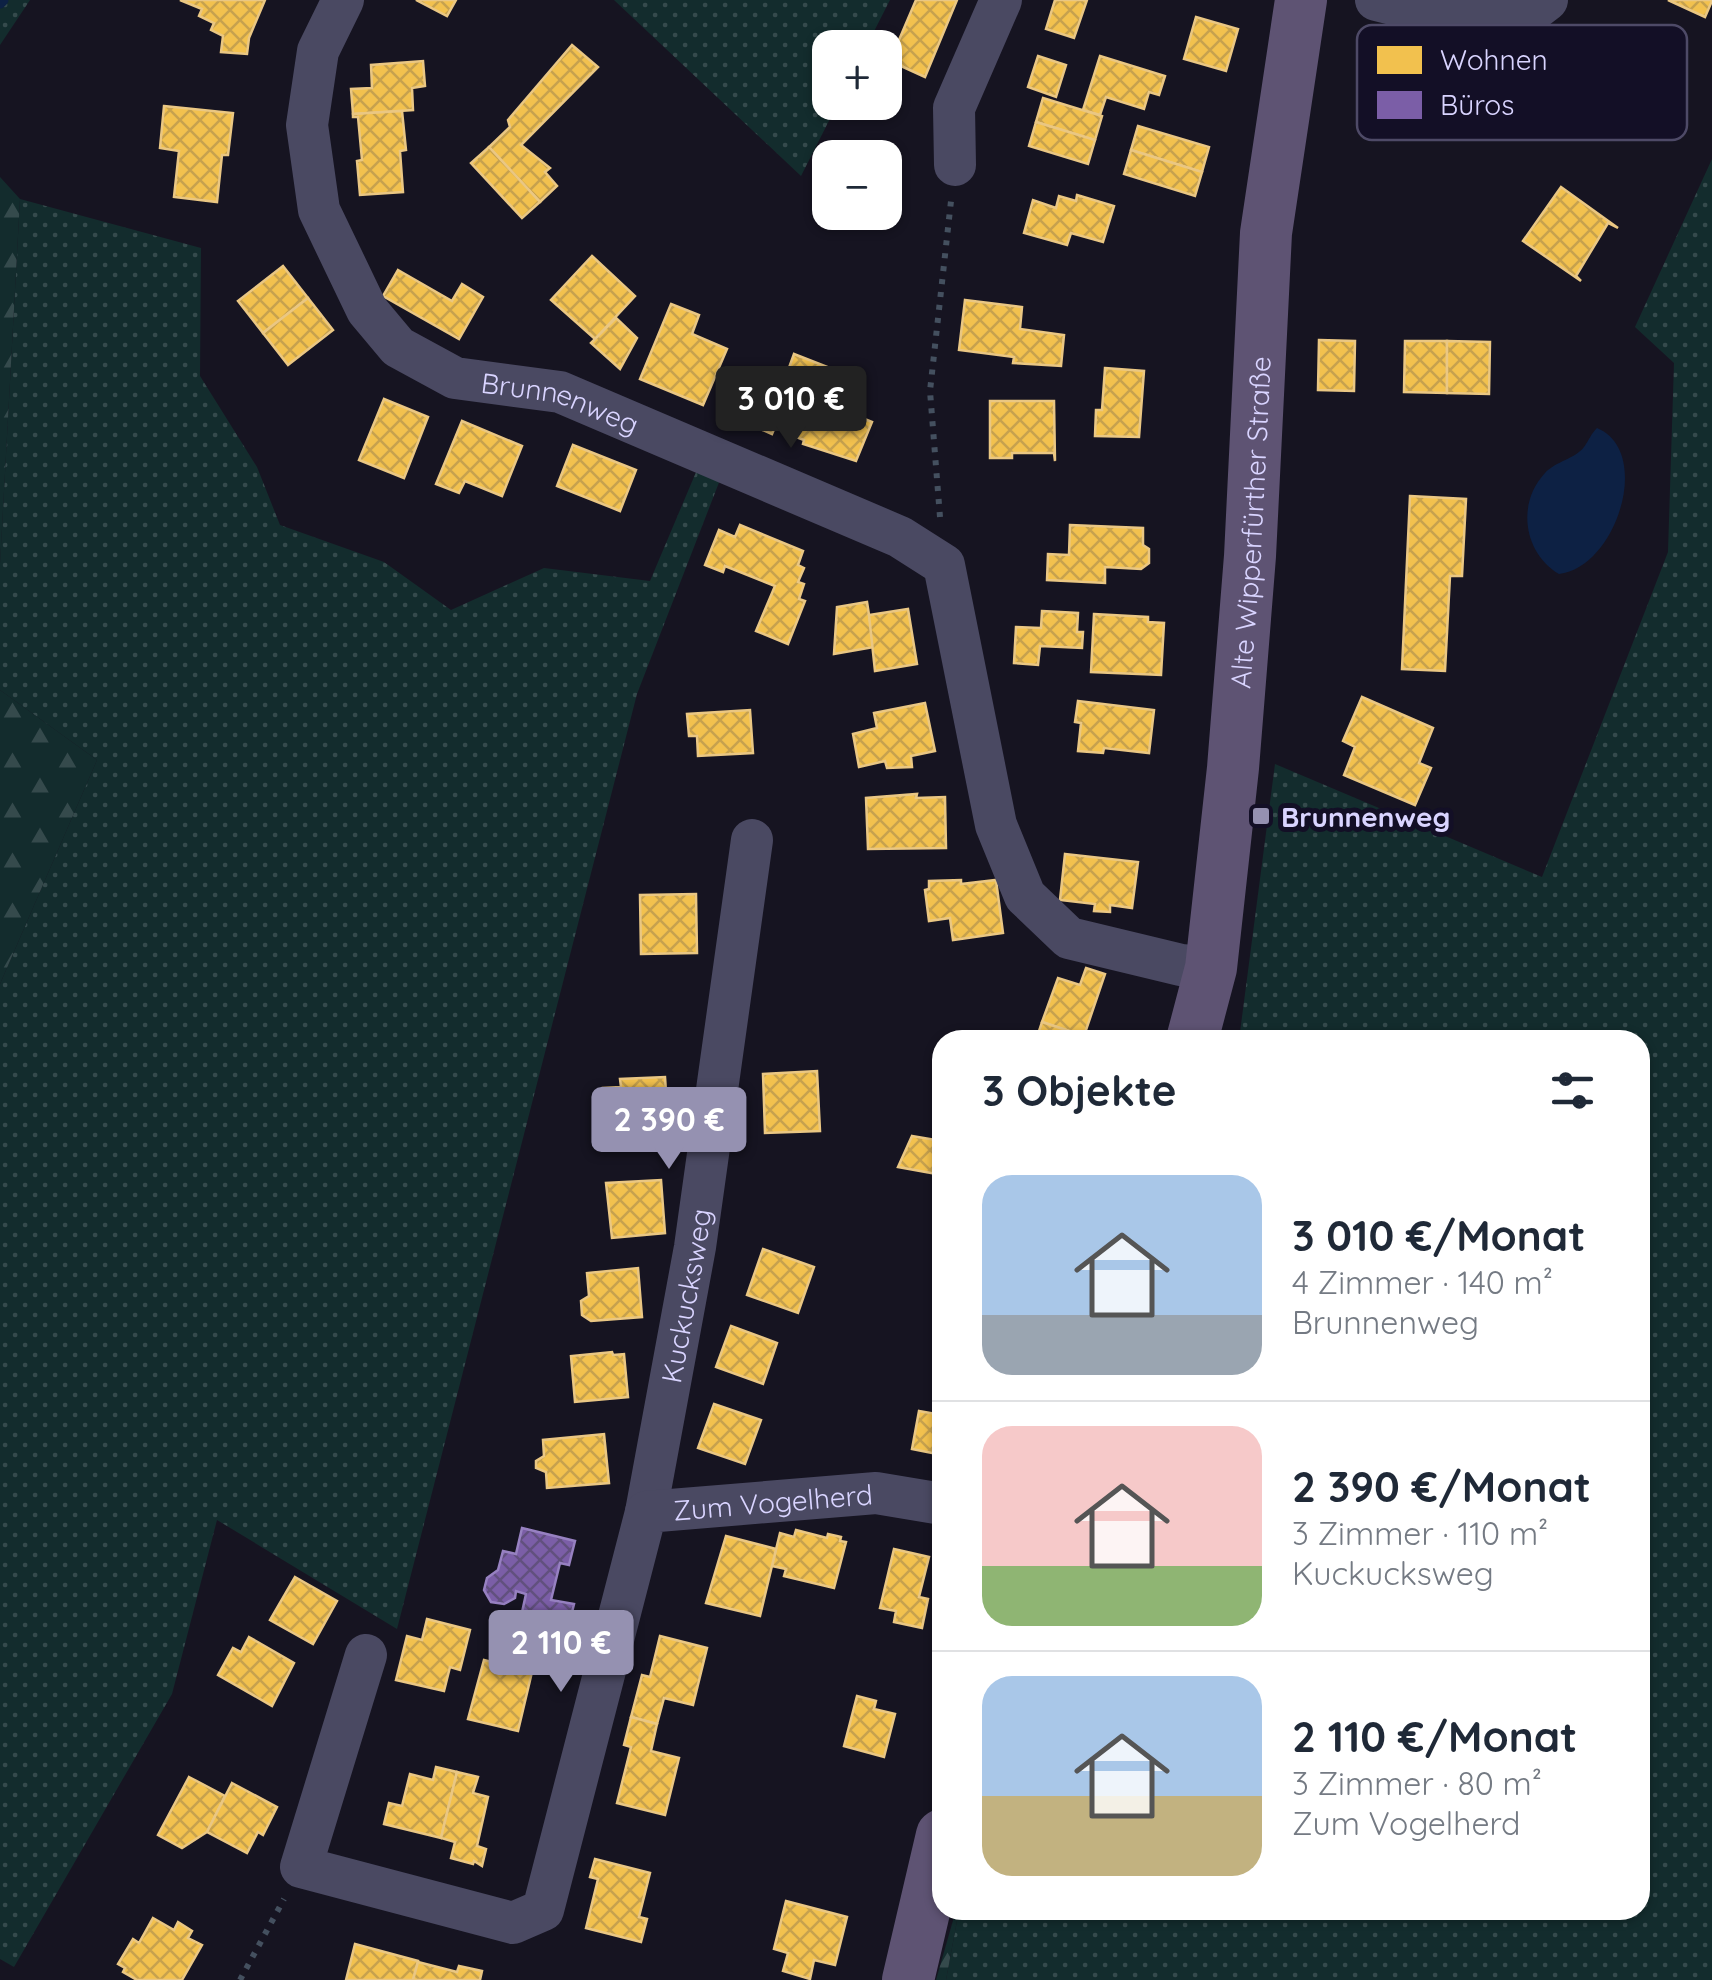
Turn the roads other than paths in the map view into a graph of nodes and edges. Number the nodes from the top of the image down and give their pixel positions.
1 (344, 0) edge
2 (1001, 0) edge
3 (1302, 0) edge
4 (1376, 0) edge
5 (1548, 0) edge
6 (955, 165) road end
7 (752, 840) dead end
8 (1212, 968) junction
9 (1195, 1030) edge
10 (932, 1502) edge
11 (646, 1512) junction
12 (366, 1655) dead end
13 (932, 1877) edge
14 (908, 1980) edge

1 - 8 street, Brunnenweg
2 - 6 street
3 - 8 main road, Alte Wipperfürther Straße
4 - 5 street
7 - 11 street, Kuckucksweg
8 - 9 main road, Alte Wipperfürther Straße
10 - 11 street, Zum Vogelherd
11 - 12 street, Zum Vogelherd
13 - 14 main road

